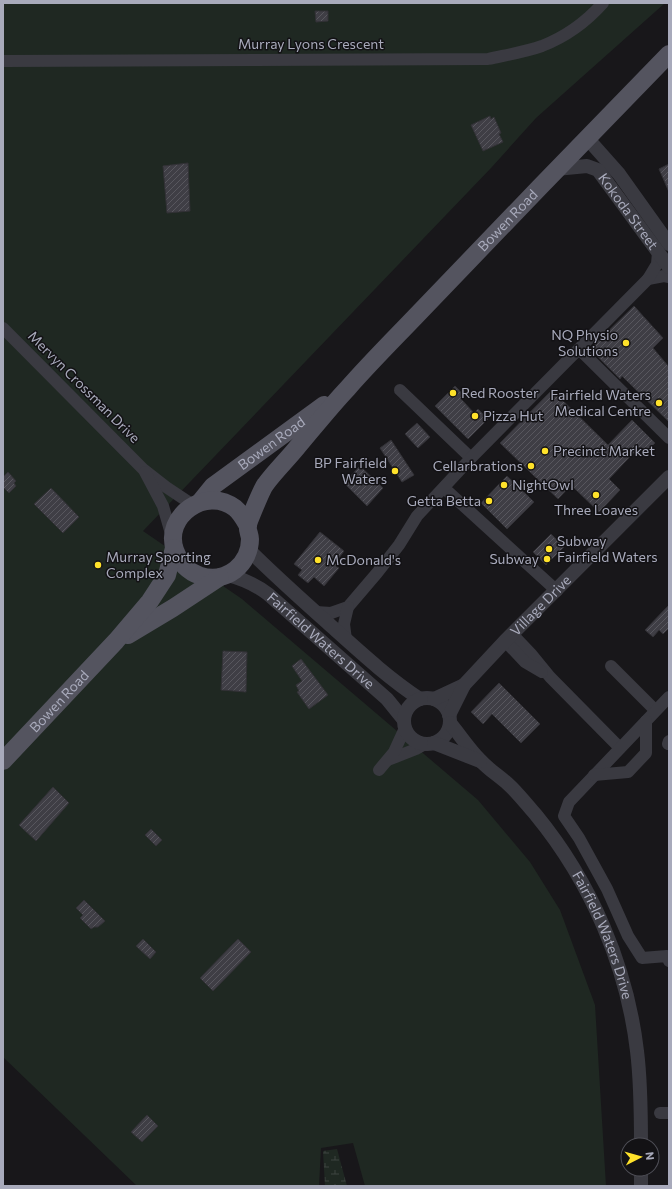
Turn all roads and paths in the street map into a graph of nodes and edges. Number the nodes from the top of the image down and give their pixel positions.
1 (603, 3) edge
2 (669, 54) edge
3 (3, 61) edge
4 (587, 138) junction
5 (556, 169) junction
6 (663, 248) edge
7 (669, 267) edge
8 (669, 277) edge
9 (648, 279) junction
10 (3, 328) edge
11 (579, 349) junction
12 (347, 388) junction
13 (400, 390) dead end
14 (669, 438) edge
15 (471, 458) junction
16 (143, 469) junction
17 (669, 477) edge
18 (444, 488) junction
19 (197, 504) junction
20 (248, 526) junction
21 (173, 544) junction
22 (249, 550) junction
23 (224, 576) junction
24 (556, 591) junction
25 (348, 607) junction
26 (316, 612) junction
27 (509, 638) junction
28 (346, 640) junction
29 (116, 641) junction
30 (611, 666) dead end
31 (464, 685) junction
32 (427, 699) junction
33 (664, 705) edge
34 (449, 719) junction
35 (646, 721) junction
36 (404, 724) junction
37 (429, 743) junction
38 (620, 748) junction
39 (388, 760) junction
40 (3, 761) edge
41 (480, 761) junction
42 (379, 770) dead end
43 (594, 776) junction
44 (668, 957) edge
45 (641, 1137) edge

1 - 3 street, Murray Lyons Crescent
2 - 4 main road, Bowen Road
4 - 5 main road, Bowen Road
4 - 6 street, Kokoda Street
5 - 6 street, Kokoda Street
5 - 12 main road, Bowen Road
6 - 7 street, Kokoda Street
6 - 9 street
8 - 9 street
9 - 11 street
10 - 16 street, Mervyn Crossman Drive
11 - 14 street
11 - 15 street
12 - 19 main road, Bowen Road
12 - 20 main road, Bowen Road
13 - 15 street
15 - 18 street
16 - 19 street, Mervyn Crossman Drive
16 - 21 street, Mervyn Crossman Drive
17 - 24 street, Village Drive
18 - 24 street
18 - 25 street
19 - 20 main road
19 - 21 main road, Bowen Road
20 - 22 main road, Bowen Road
21 - 23 main road
21 - 29 main road, Bowen Road
22 - 23 main road, Bowen Road
22 - 26 street, Fairfield Waters Drive
23 - 29 main road, Bowen Road
23 - 36 street, Fairfield Waters Drive
24 - 27 street, Village Drive
25 - 26 street
25 - 28 street
26 - 28 street, Fairfield Waters Drive
27 - 31 street, Village Drive
27 - 38 street
28 - 32 street, Fairfield Waters Drive
29 - 40 main road, Bowen Road
30 - 33 street
31 - 32 street, Village Drive
31 - 34 street, Village Drive
32 - 34 street
32 - 36 street
33 - 35 street
34 - 37 street
34 - 41 street, Fairfield Waters Drive
35 - 38 street
35 - 43 street
36 - 37 street
36 - 39 street
37 - 39 street
37 - 41 street, Fairfield Waters Drive
38 - 43 street
39 - 42 street
41 - 45 street, Fairfield Waters Drive
43 - 44 street

